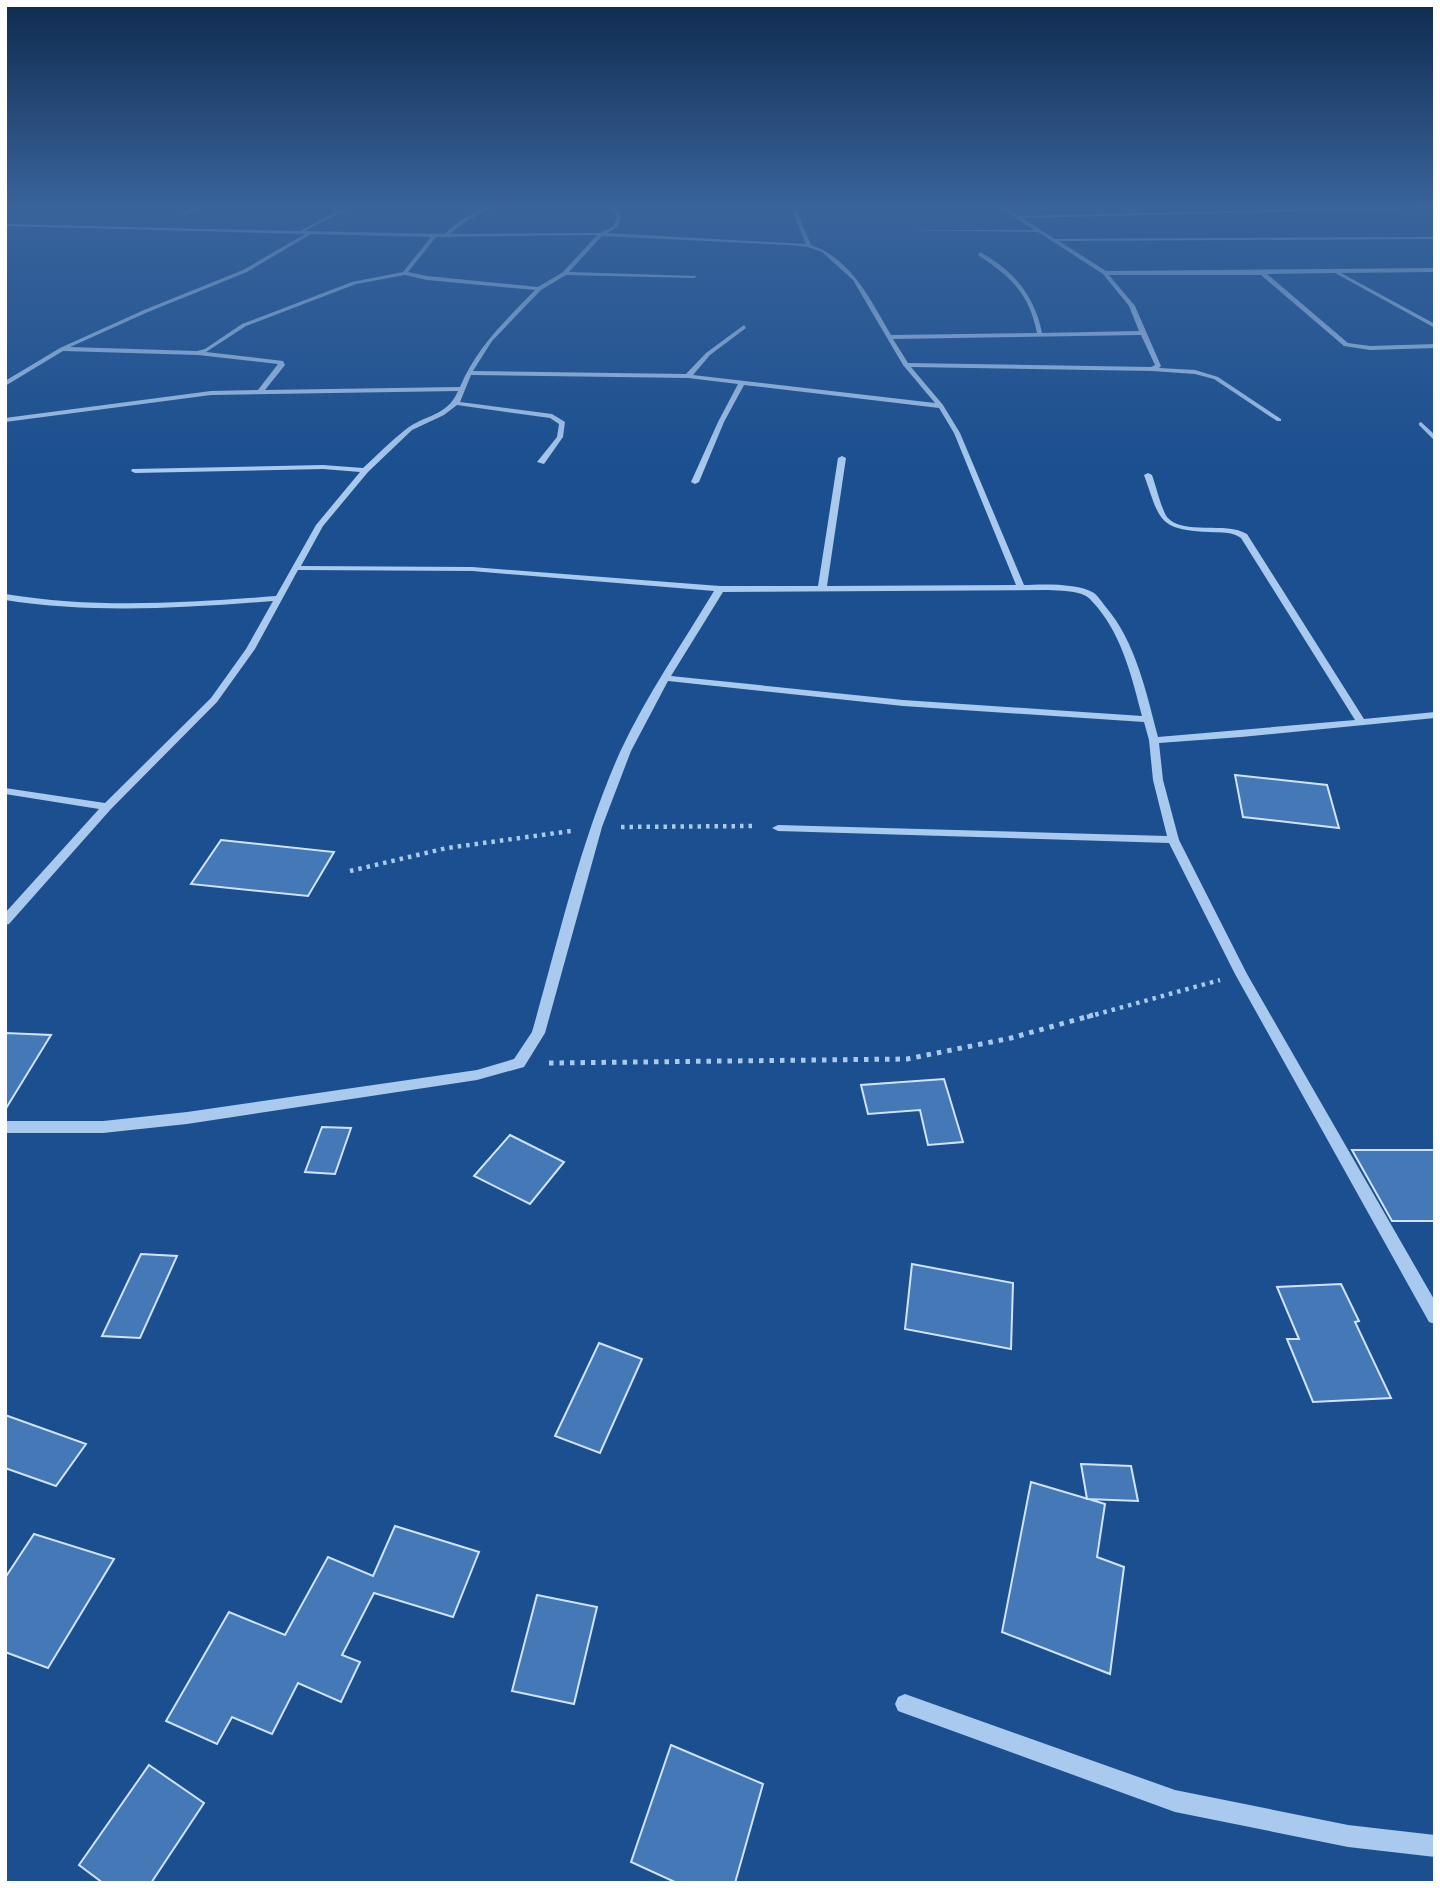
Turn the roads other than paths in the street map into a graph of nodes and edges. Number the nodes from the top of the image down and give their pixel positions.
1 (192, 292) edge
2 (330, 292) edge
3 (536, 292) edge
4 (863, 292) edge
5 (1026, 292) edge
6 (1122, 292) edge
7 (1284, 292) edge
8 (1371, 292) edge
9 (744, 327) dead end
10 (1435, 327) edge
11 (1142, 333) junction
12 (1040, 335) junction
13 (890, 337) junction
14 (1435, 346) edge
15 (62, 349) junction
16 (197, 353) junction
17 (906, 365) junction
18 (1153, 369) junction
19 (469, 373) junction
20 (688, 376) junction
21 (743, 381) junction
22 (5, 384) edge
23 (463, 389) junction
24 (260, 392) junction
25 (456, 403) junction
26 (941, 406) junction
27 (5, 420) edge
28 (1279, 421) dead end
29 (1421, 424) dead end
30 (1435, 439) edge
31 (842, 458) dead end
32 (541, 462) dead end
33 (365, 470) junction
34 (135, 471) dead end
35 (1148, 475) dead end
36 (695, 482) dead end
37 (297, 568) junction
38 (1021, 587) junction
39 (822, 588) junction
40 (719, 589) junction
41 (5, 597) edge
42 (280, 598) junction
43 (665, 678) junction
44 (1435, 715) edge
45 (1149, 719) junction
46 (1362, 723) junction
47 (1154, 740) junction
48 (5, 791) edge
49 (107, 807) junction
50 (778, 828) road end
51 (1173, 840) junction
52 (5, 921) edge
53 (5, 1127) edge
54 (1435, 1317) edge
55 (905, 1704) dead end
56 (1435, 1846) edge

1 - 15 street
2 - 16 street
3 - 19 street
4 - 13 street
5 - 12 street
6 - 11 street
7 - 14 street
8 - 10 street
9 - 20 street
11 - 12 street
11 - 18 street
12 - 13 street
13 - 17 street
15 - 16 street
15 - 22 street
16 - 24 street
17 - 18 street
17 - 26 street
18 - 28 street
19 - 20 street
19 - 23 street
20 - 21 street
21 - 26 street
21 - 36 street
23 - 24 street
23 - 25 street
24 - 27 street
25 - 32 street
25 - 33 street
26 - 38 street
29 - 30 street
31 - 39 street
33 - 34 street
33 - 37 street
35 - 46 street
37 - 40 street
37 - 42 street
38 - 39 street
38 - 45 street
39 - 40 street
40 - 43 street
41 - 42 street
42 - 49 street
43 - 45 street
43 - 53 street
44 - 46 street
45 - 47 street
46 - 47 street
47 - 51 street
48 - 49 street
49 - 52 street
50 - 51 street
51 - 54 street
55 - 56 street

